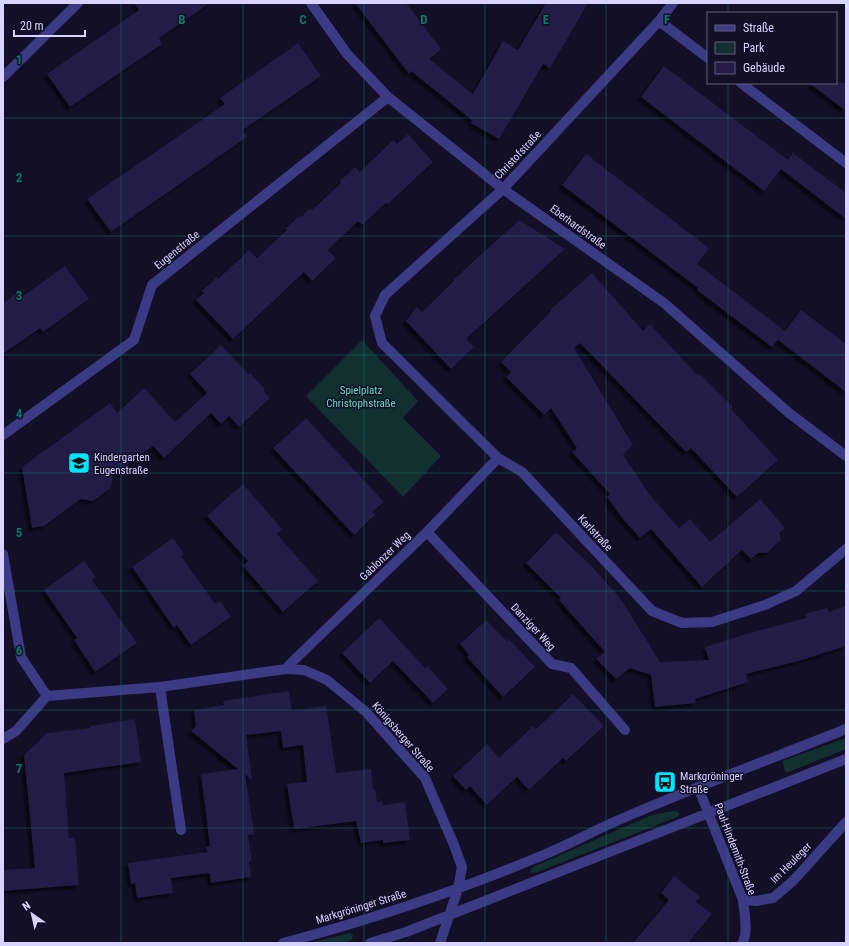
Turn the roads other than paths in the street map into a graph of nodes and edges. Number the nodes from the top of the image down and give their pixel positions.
1 (78, 3) edge
2 (311, 3) edge
3 (673, 3) edge
4 (659, 21) junction
5 (707, 57) edge
6 (3, 77) edge
7 (742, 84) edge
8 (388, 97) junction
9 (846, 163) edge
10 (503, 188) junction
11 (374, 316) joint
12 (3, 435) edge
13 (846, 456) edge
14 (498, 458) junction
15 (427, 532) junction
16 (846, 549) edge
17 (3, 554) edge
18 (286, 669) junction
19 (160, 687) junction
20 (47, 696) junction
21 (846, 729) edge
22 (625, 730) dead end
23 (3, 739) edge
24 (846, 760) edge
25 (698, 787) junction
26 (708, 814) junction
27 (846, 822) edge
28 (181, 830) dead end
29 (458, 889) junction
30 (743, 900) junction
31 (449, 915) junction
32 (283, 943) edge
33 (370, 943) edge
34 (440, 943) edge
35 (742, 943) edge

1 - 6 street
2 - 8 street, Eberhardstraße
3 - 4 street, Christofstraße
4 - 5 street
4 - 10 street, Christofstraße
7 - 9 street
8 - 10 street, Eberhardstraße
8 - 12 street, Eugenstraße
10 - 11 street, Christofstraße
10 - 13 street, Eberhardstraße
11 - 14 street, Karlstraße
14 - 15 street, Gablonzer Weg
14 - 16 street, Karlstraße
15 - 18 street, Gablonzer Weg
15 - 22 street, Danziger Weg
17 - 20 street
18 - 19 street, Königsberger Straße
18 - 29 street, Königsberger Straße
19 - 20 street, Königsberger Straße
19 - 28 street
20 - 23 street
21 - 25 street, Markgröninger Straße
24 - 26 street
25 - 26 street, Paul-Hindemith-Straße
25 - 29 street, Markgröninger Straße
26 - 30 street, Paul-Hindemith-Straße
26 - 31 street
27 - 30 street, Im Heuleger
29 - 31 street, Königsberger Straße
29 - 32 street, Markgröninger Straße
30 - 35 street, Paul-Hindemith-Straße
31 - 33 street
31 - 34 street

